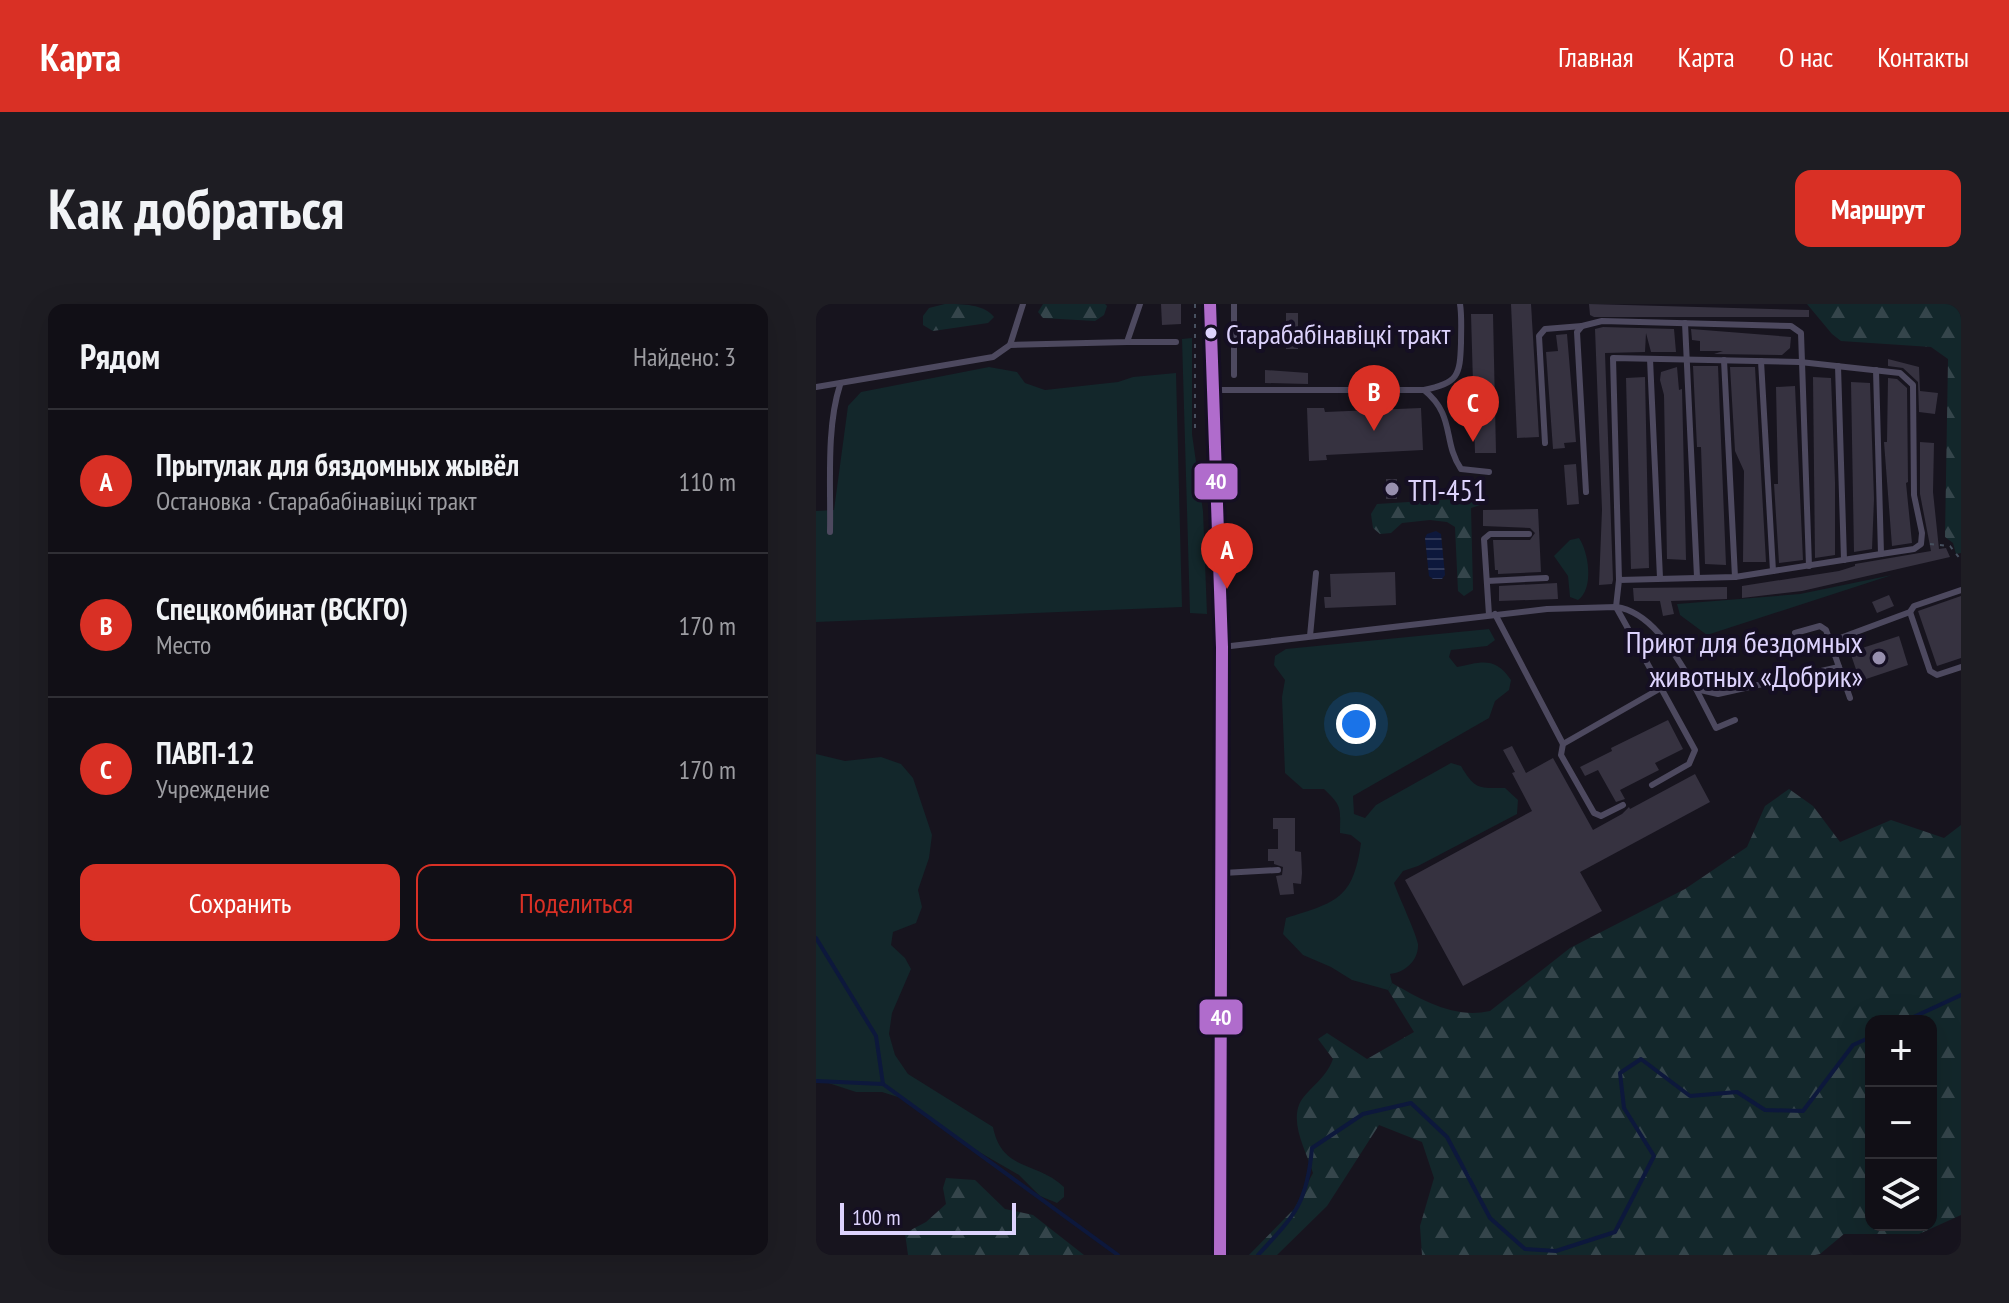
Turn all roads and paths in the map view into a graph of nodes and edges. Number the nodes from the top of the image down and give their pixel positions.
1 (1023, 304) edge
2 (1140, 304) edge
3 (1195, 304) edge
4 (1210, 304) edge
5 (1234, 304) edge
6 (1460, 304) edge
7 (1685, 323) junction
8 (1582, 326) junction
9 (1127, 342) junction
10 (1176, 342) dead end
11 (1010, 345) junction
12 (1650, 359) junction
13 (1686, 360) junction
14 (1724, 360) junction
15 (1761, 361) junction
16 (1800, 362) junction
17 (1838, 366) junction
18 (1876, 370) junction
19 (1234, 375) dead end
20 (840, 385) junction
21 (816, 387) edge
22 (1213, 390) junction
23 (1424, 390) junction
24 (1195, 431) dead end
25 (1545, 443) dead end
26 (1489, 472) dead end
27 (1586, 492) dead end
28 (830, 532) dead end
29 (1529, 534) dead end
30 (1921, 544) junction
31 (1881, 554) junction
32 (1844, 560) junction
33 (1961, 560) edge
34 (1809, 566) junction
35 (1773, 571) junction
36 (1316, 573) dead end
37 (1697, 577) junction
38 (1735, 577) junction
39 (1546, 578) dead end
40 (1660, 578) junction
41 (1619, 580) junction
42 (1487, 581) junction
43 (1961, 590) edge
44 (1616, 607) junction
45 (1910, 612) junction
46 (1492, 615) junction
47 (1795, 633) dead end
48 (1310, 636) junction
49 (1832, 641) junction
50 (1222, 647) junction
51 (1839, 667) junction
52 (1961, 667) edge
53 (1661, 688) junction
54 (1696, 689) junction
55 (1850, 698) dead end
56 (1735, 720) dead end
57 (1563, 744) junction
58 (1652, 785) dead end
59 (1623, 805) dead end
60 (1278, 870) dead end
61 (1223, 873) junction
62 (1220, 1255) edge

1 - 11 lane
2 - 9 lane
3 - 24 path
4 - 22 street
5 - 19 lane
6 - 23 lane
7 - 8 lane
7 - 13 lane
7 - 16 lane
8 - 25 lane
8 - 27 lane
9 - 10 lane
9 - 11 lane
11 - 20 lane
12 - 13 lane
12 - 40 lane
12 - 41 lane
13 - 14 lane
13 - 37 lane
14 - 15 lane
14 - 38 lane
15 - 16 lane
15 - 35 lane
16 - 17 lane
16 - 34 lane
17 - 18 lane
17 - 32 lane
18 - 30 lane
18 - 31 lane
20 - 21 lane
20 - 28 lane
22 - 23 lane
22 - 50 street
23 - 26 lane
29 - 42 lane
30 - 31 lane
30 - 33 path
31 - 32 lane
32 - 34 lane
34 - 35 lane
35 - 38 lane
36 - 48 lane
37 - 38 lane
37 - 40 lane
39 - 42 lane
40 - 41 lane
41 - 44 lane
42 - 46 lane
43 - 45 lane
44 - 46 lane
44 - 53 lane
44 - 54 lane
45 - 49 lane
45 - 52 lane
46 - 48 lane
46 - 57 lane
47 - 49 lane
48 - 50 lane
49 - 51 lane
50 - 61 street
51 - 54 lane
51 - 55 lane
53 - 57 lane
53 - 58 lane
54 - 56 lane
57 - 59 lane
60 - 61 lane
61 - 62 street

